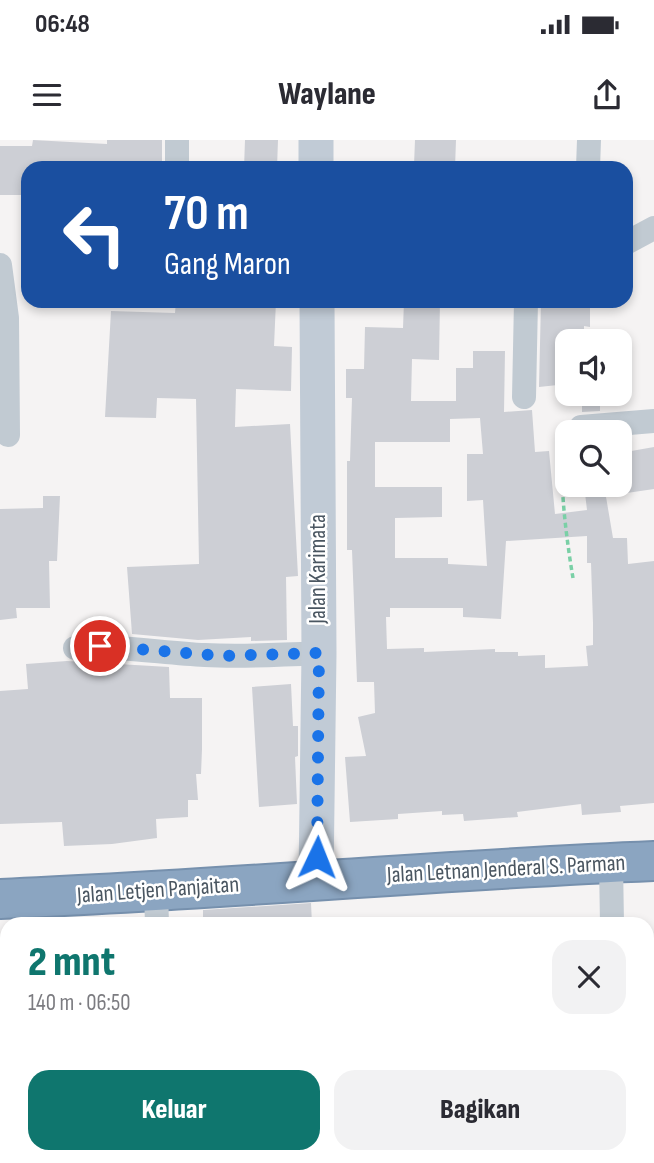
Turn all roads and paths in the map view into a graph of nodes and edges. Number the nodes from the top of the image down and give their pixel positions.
1 (177, 140) edge
2 (316, 140) edge
3 (589, 140) edge
4 (177, 161) edge
5 (316, 161) edge
6 (588, 161) edge
7 (654, 228) edge
8 (633, 239) edge
9 (0, 265) edge
10 (317, 308) edge
11 (526, 308) edge
12 (524, 397) dead end
13 (654, 421) edge
14 (632, 425) edge
15 (8, 435) dead end
16 (563, 497) edge
17 (573, 578) dead end
18 (75, 648) dead end
19 (319, 653) junction
20 (654, 861) edge
21 (611, 863) junction
22 (316, 879) junction
23 (0, 899) edge
24 (157, 908) edge
25 (612, 917) edge

1 - 4 street
2 - 5 main road
3 - 6 street
7 - 8 street
9 - 15 street
10 - 19 main road, Jalan Karimata
11 - 12 street
13 - 14 street
16 - 17 path
18 - 19 street
19 - 22 main road, Jalan Karimata
20 - 21 highway, Jalan Letnan Jenderal S. Parman
21 - 22 highway, Jalan Letnan Jenderal S. Parman
21 - 25 street
22 - 24 highway, Jalan Letjen Panjaitan
23 - 24 highway, Jalan Letjen Panjaitan

